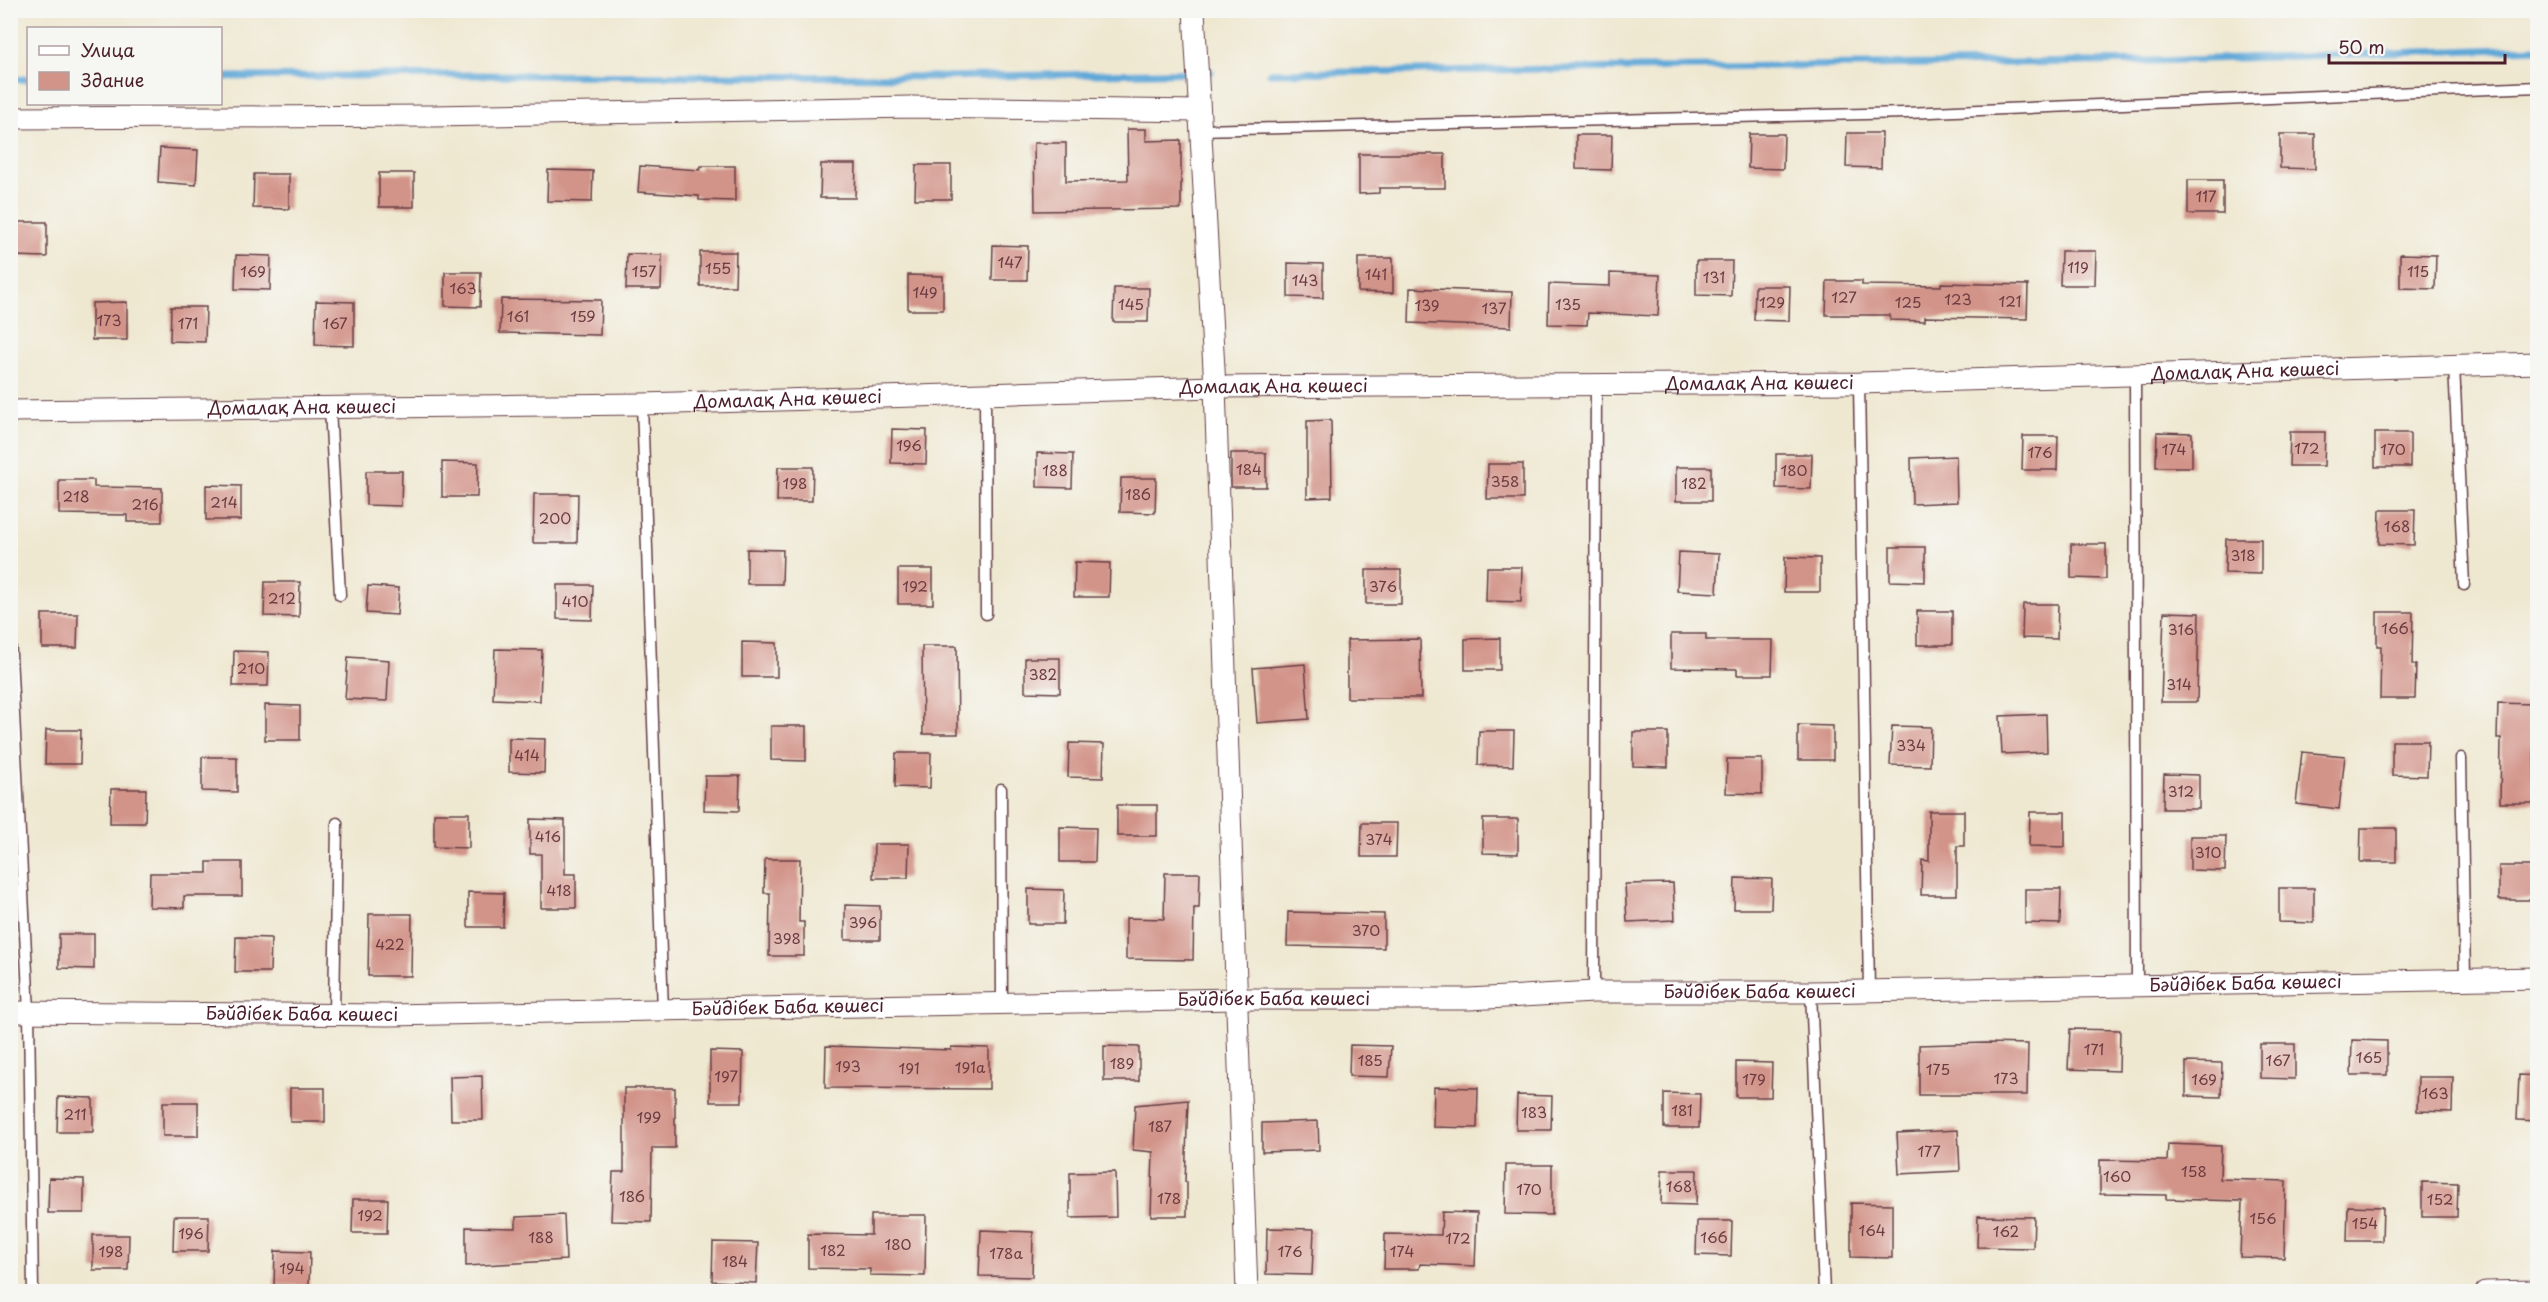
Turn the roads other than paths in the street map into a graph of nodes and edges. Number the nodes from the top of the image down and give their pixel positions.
1 (1194, 15) edge
2 (2538, 87) edge
3 (1199, 112) junction
4 (10, 118) edge
5 (2538, 363) edge
6 (2454, 365) junction
7 (2135, 373) junction
8 (1596, 383) junction
9 (1859, 383) junction
10 (1215, 387) junction
11 (985, 394) junction
12 (642, 404) junction
13 (330, 408) junction
14 (10, 411) edge
15 (2464, 585) dead end
16 (340, 595) dead end
17 (986, 614) dead end
18 (10, 634) edge
19 (2461, 758) dead end
20 (1001, 789) dead end
21 (337, 823) dead end
22 (2538, 978) edge
23 (2465, 979) junction
24 (2137, 985) junction
25 (1869, 991) junction
26 (1594, 992) junction
27 (1811, 992) junction
28 (1237, 999) junction
29 (1002, 1005) junction
30 (663, 1011) junction
31 (20, 1012) edge
32 (334, 1014) junction
33 (2538, 1291) edge
34 (33, 1292) edge
35 (1247, 1292) edge
36 (1824, 1292) edge
37 (2486, 1292) edge

1 - 3 street
2 - 3 lane
3 - 4 street
3 - 10 street
5 - 6 street, Домалақ Ана көшесі
6 - 7 street, Домалақ Ана көшесі
6 - 15 lane
7 - 9 street, Домалақ Ана көшесі
7 - 24 lane
8 - 9 street, Домалақ Ана көшесі
8 - 10 street, Домалақ Ана көшесі
8 - 26 lane
9 - 25 lane
10 - 11 street, Домалақ Ана көшесі
10 - 28 street
11 - 12 street, Домалақ Ана көшесі
11 - 17 lane
12 - 13 street, Домалақ Ана көшесі
12 - 30 lane
13 - 14 street, Домалақ Ана көшесі
13 - 16 lane
18 - 31 lane
19 - 23 lane
20 - 29 lane
21 - 32 lane
22 - 23 street, Бәйдібек Баба көшесі
23 - 24 street, Бәйдібек Баба көшесі
24 - 25 street, Бәйдібек Баба көшесі
25 - 27 street, Бәйдібек Баба көшесі
26 - 27 street, Бәйдібек Баба көшесі
26 - 28 street, Бәйдібек Баба көшесі
27 - 36 lane
28 - 29 street, Бәйдібек Баба көшесі
28 - 35 street
29 - 30 street, Бәйдібек Баба көшесі
30 - 32 street, Бәйдібек Баба көшесі
31 - 32 street, Бәйдібек Баба көшесі
31 - 34 lane
33 - 37 street

